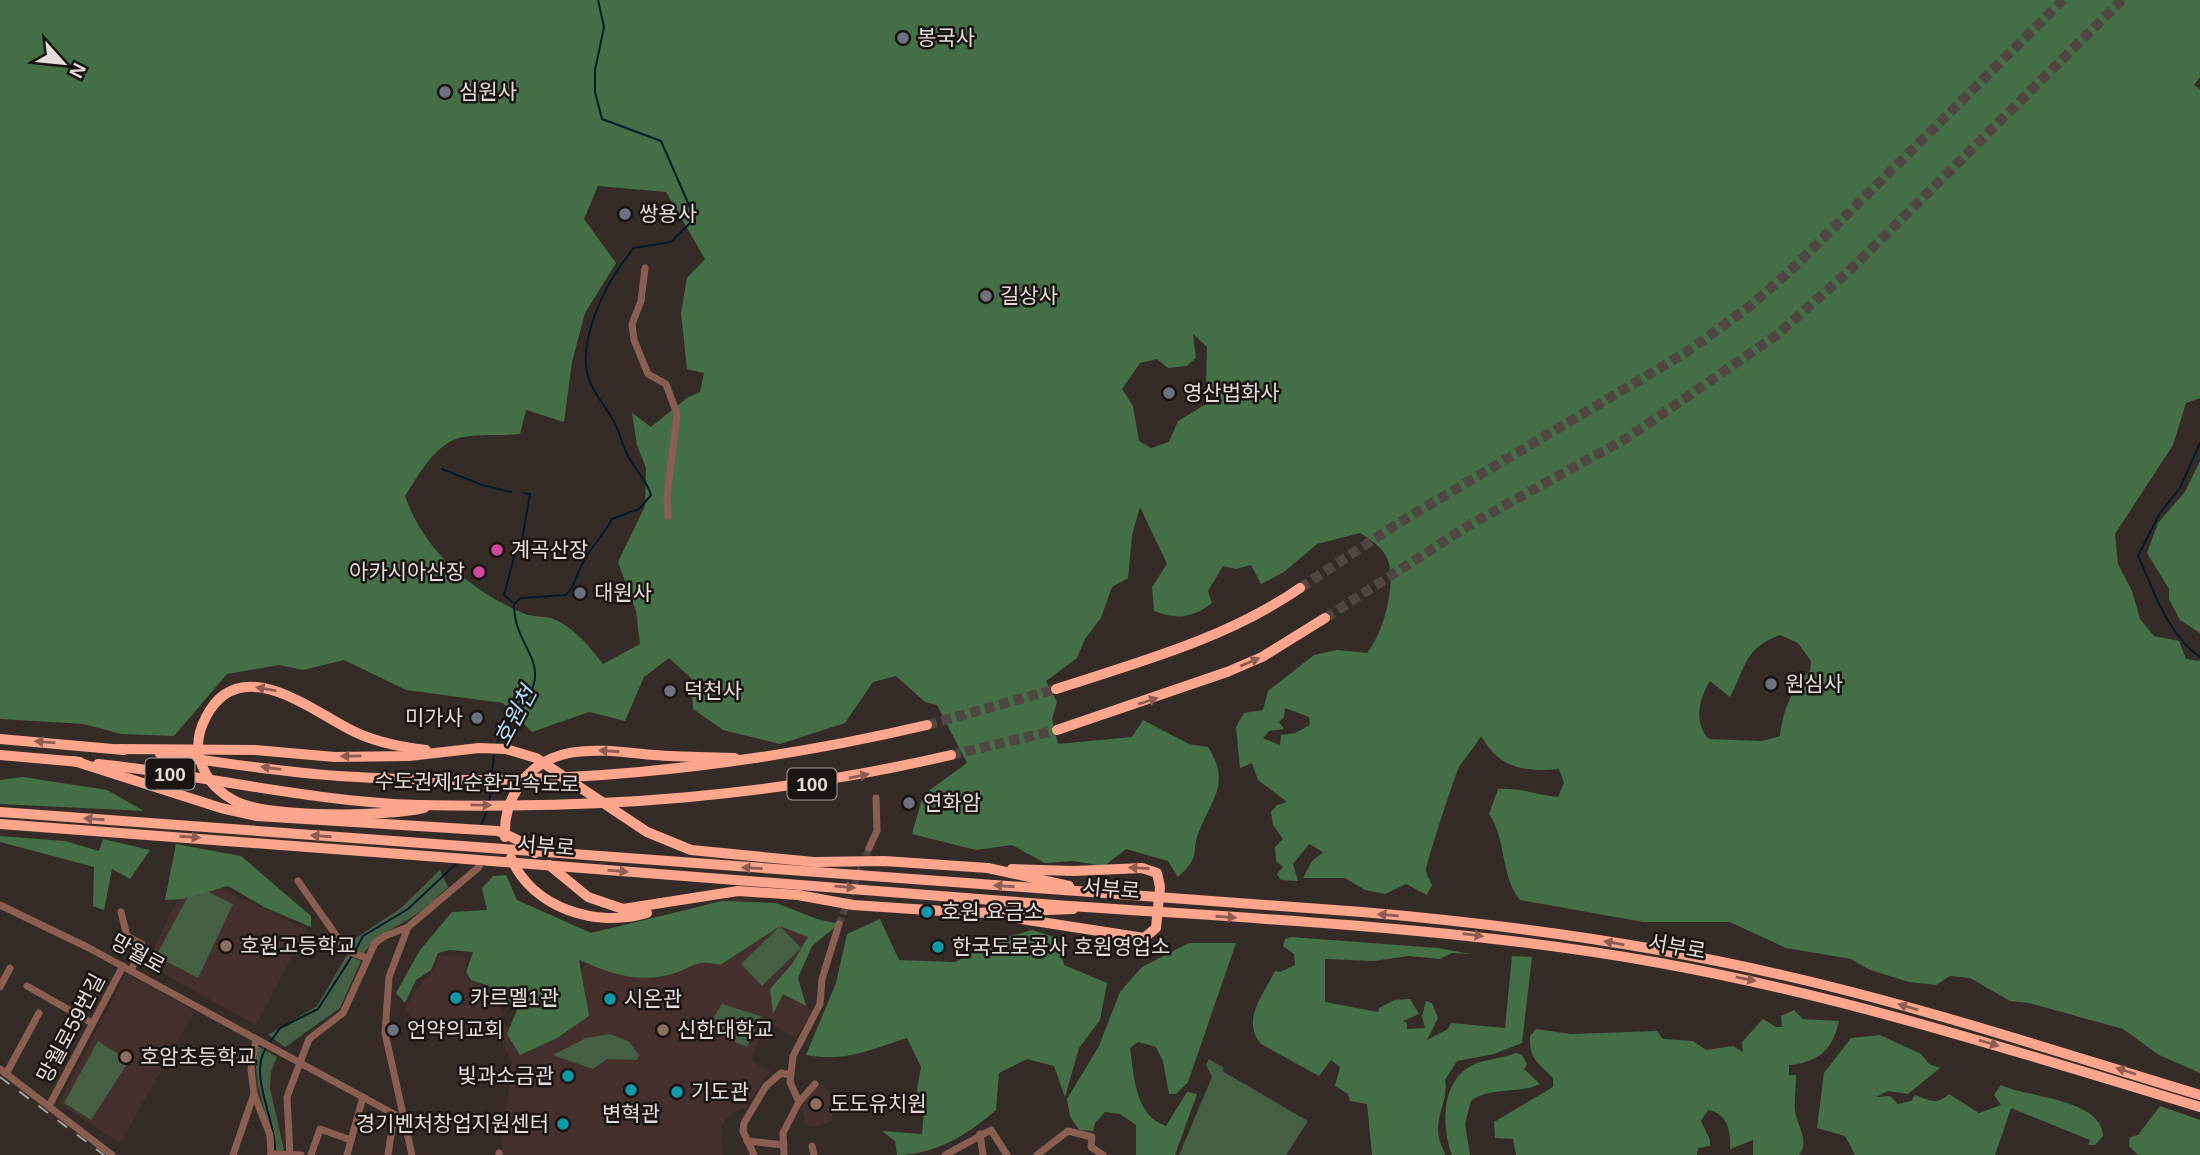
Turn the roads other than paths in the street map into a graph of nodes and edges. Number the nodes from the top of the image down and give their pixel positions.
1 (645, 268) dead end
2 (668, 516) dead end
3 (1300, 588) tunnel mouth
4 (1325, 618) tunnel mouth
5 (1056, 689) tunnel mouth
6 (927, 725) tunnel mouth
7 (1057, 730) tunnel mouth
8 (0, 738) edge
9 (119, 749) junction
10 (419, 752) junction
11 (0, 755) edge
12 (951, 755) tunnel mouth
13 (761, 758) junction
14 (74, 761) junction
15 (876, 799) dead end
16 (438, 804) junction
17 (0, 812) edge
18 (0, 824) edge
19 (869, 848) tunnel mouth
20 (480, 867) dead end
21 (988, 868) junction
22 (298, 881) dead end
23 (1100, 893) junction
24 (691, 897) junction
25 (0, 905) edge
26 (1091, 906) junction
27 (121, 912) dead end
28 (973, 913) junction
29 (839, 924) tunnel mouth
30 (408, 927) junction
31 (366, 958) junction
32 (10, 968) dead end
33 (127, 968) junction
34 (27, 986) dead end
35 (0, 987) edge
36 (39, 1013) dead end
37 (92, 1023) junction
38 (256, 1039) junction
39 (301, 1063) junction
40 (3, 1072) edge
41 (790, 1075) junction
42 (815, 1084) dead end
43 (2195, 1093) edge
44 (254, 1094) junction
45 (363, 1097) junction
46 (799, 1102) junction
47 (49, 1106) junction
48 (2200, 1107) edge
49 (394, 1115) junction
50 (403, 1119) junction
51 (979, 1134) junction
52 (351, 1140) junction
53 (747, 1141) junction
54 (784, 1145) junction
55 (271, 1154) edge
56 (290, 1154) edge
57 (112, 1155) edge
58 (233, 1155) edge
59 (301, 1155) edge
60 (311, 1155) edge
61 (347, 1155) edge
62 (388, 1155) edge
63 (412, 1155) edge
64 (754, 1155) edge
65 (784, 1155) edge
66 (945, 1155) edge
67 (983, 1155) edge
68 (1007, 1155) edge
69 (1037, 1155) edge
70 (1103, 1155) edge

1 - 2 street
3 - 5 highway
7 -> 4 highway
6 - 13 highway, 수도권제1순환고속도로 / 100
9 -> 8 highway, 수도권제1순환고속도로 / 100
10 -> 9 highway
13 -> 9 highway, 수도권제1순환고속도로 / 100
10 -> 16 highway
10 - 21 highway
11 - 14 highway, 수도권제1순환고속도로 / 100
16 -> 12 highway, 수도권제1순환고속도로 / 100
13 -> 24 highway
14 - 16 highway, 수도권제1순환고속도로 / 100
14 - 24 highway
15 - 19 street
23 -> 17 highway, 서부로
18 -> 26 highway, 서부로
20 - 30 street
21 - 23 highway
28 -> 21 highway
22 - 31 street
43 -> 23 highway, 서부로
24 - 28 highway
25 - 33 street, 망월로
26 - 28 highway
26 -> 48 highway, 서부로
27 - 33 street, 망월로59번길
29 - 41 street
30 - 31 street
30 - 50 street
31 - 39 street
32 - 35 street
33 - 37 street, 망월로59번길
33 - 38 street, 망월로
34 - 37 street
36 - 40 street
37 - 47 street, 망월로59번길
38 - 39 street, 망월로
38 - 44 street
39 - 45 street
39 - 56 street
40 - 47 street
41 - 46 street
41 - 53 street
42 - 46 street
44 - 55 street
44 - 58 street
45 - 49 street
45 - 52 street
46 - 54 street
47 - 57 street
49 - 50 street
49 - 62 street
50 - 63 street
51 - 66 street
51 - 67 street
51 - 68 street
52 - 60 street
52 - 61 street
53 - 54 street
53 - 64 street
54 - 65 street
55 - 56 street
56 - 59 street
69 - 70 street

